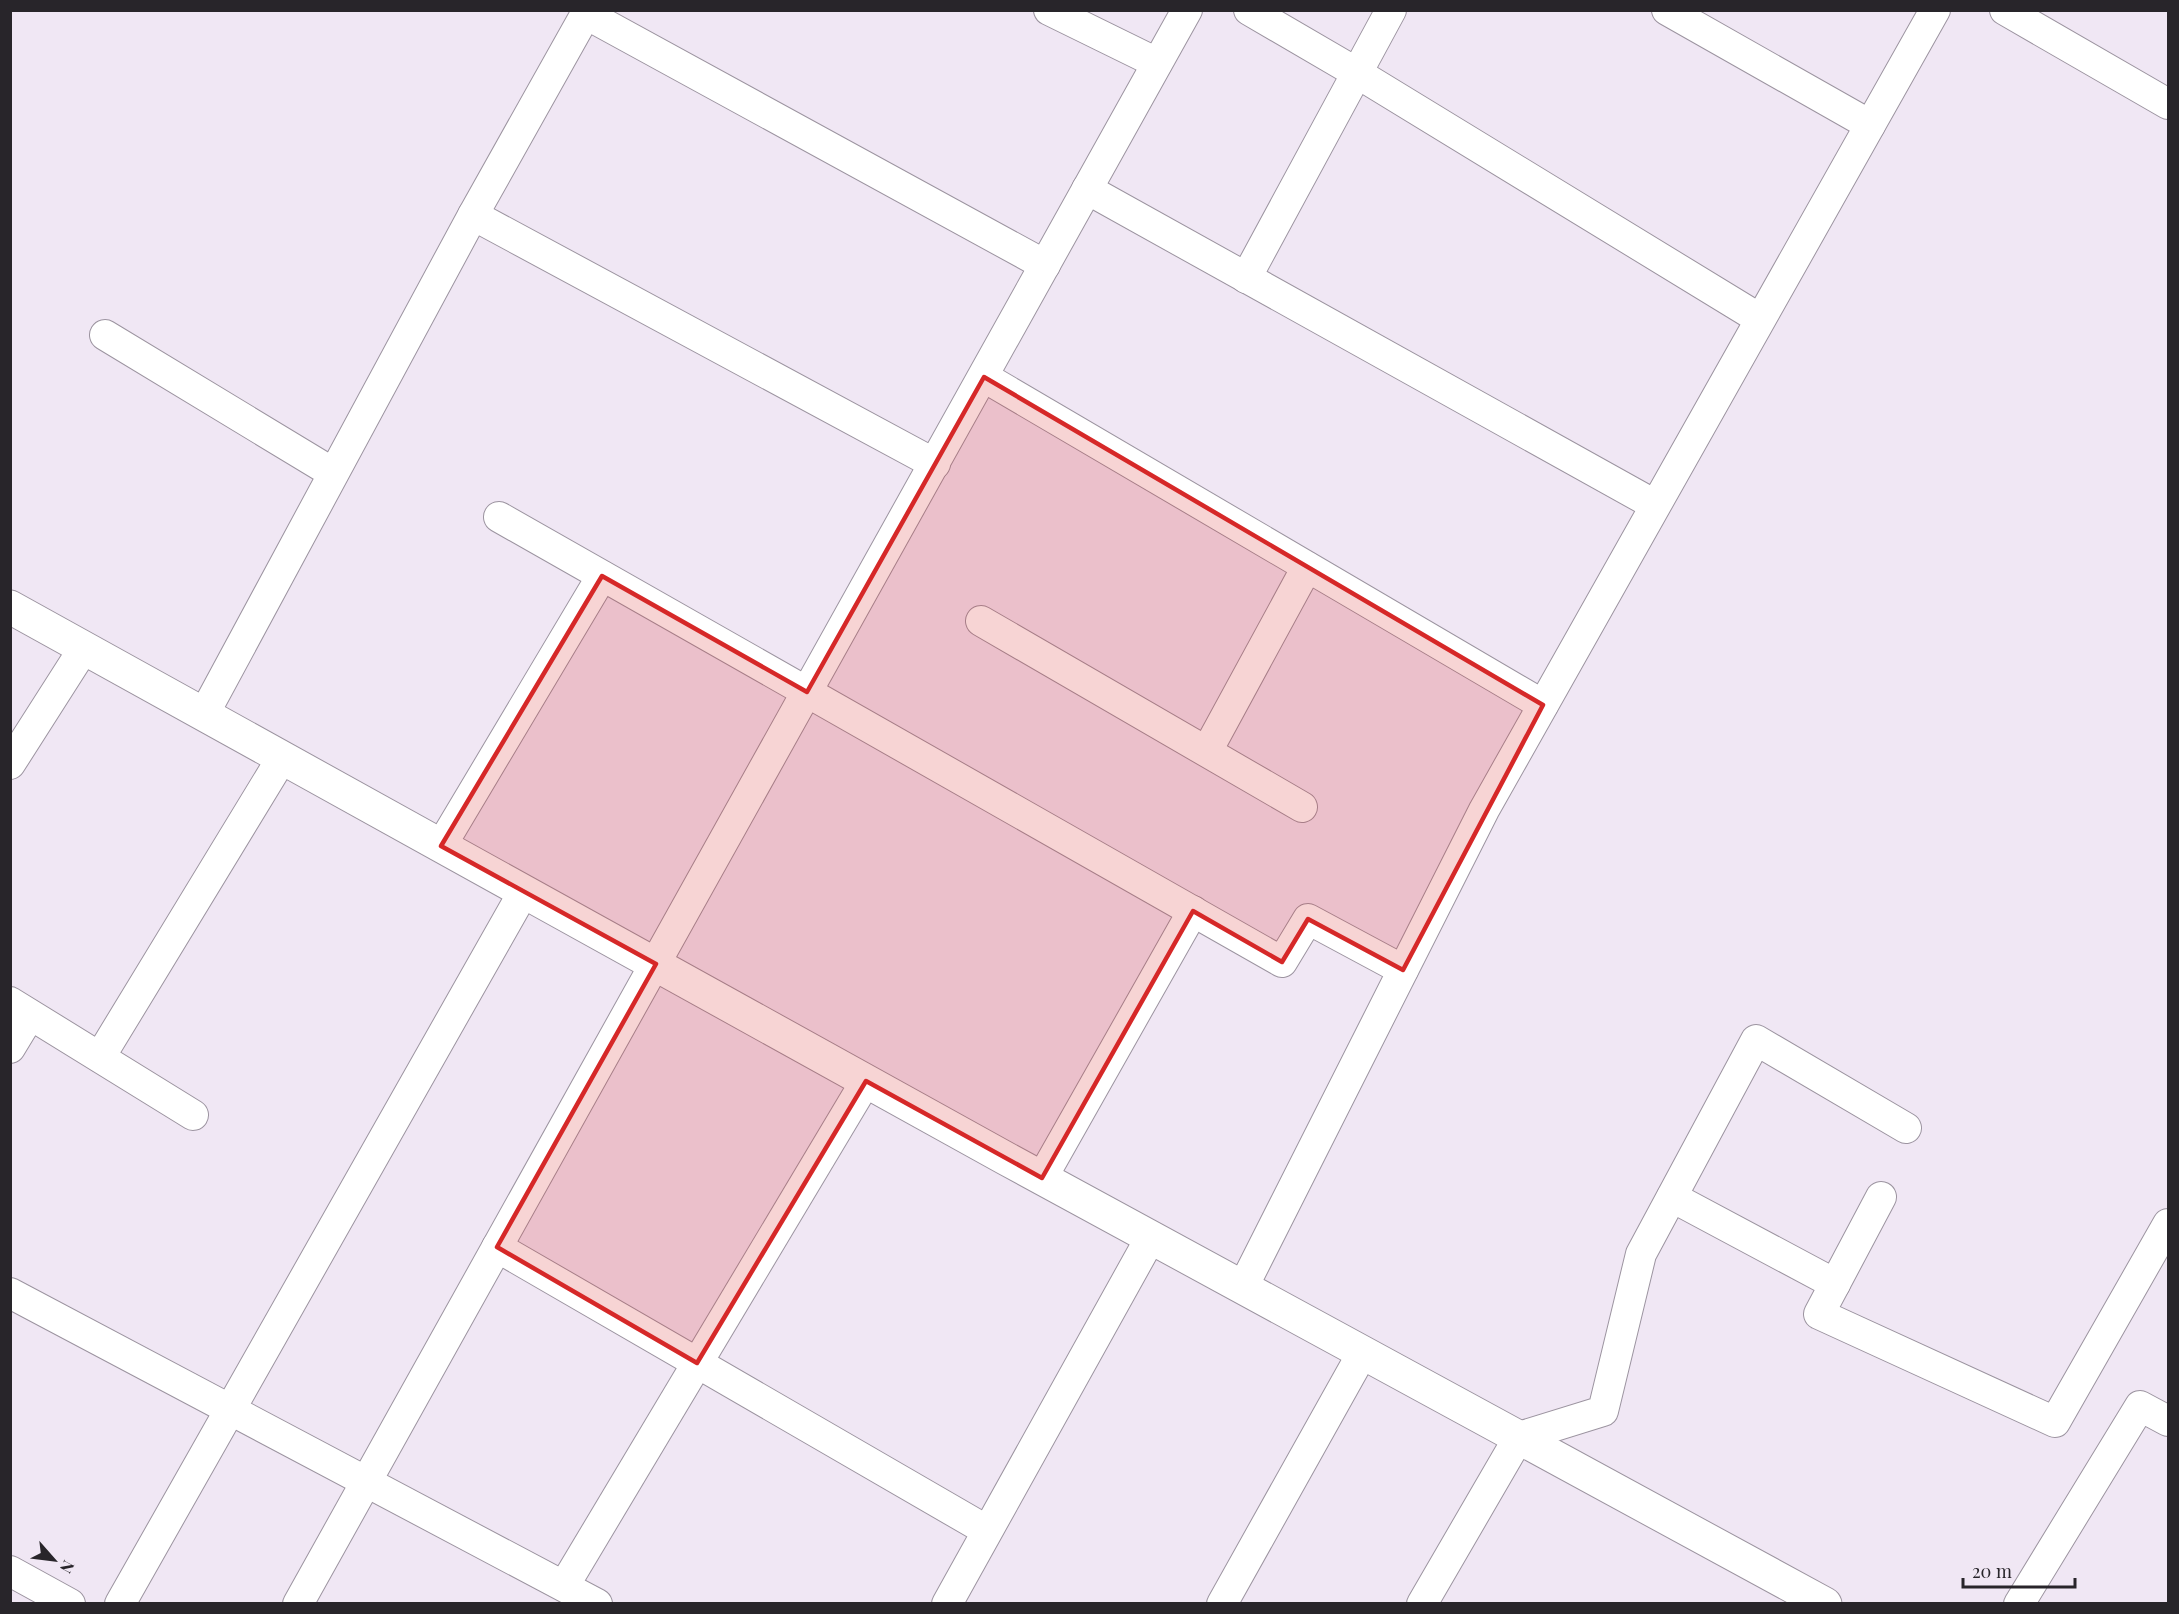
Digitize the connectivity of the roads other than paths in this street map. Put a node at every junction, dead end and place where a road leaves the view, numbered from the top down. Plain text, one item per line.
1 (1049, 10) edge
2 (1186, 10) edge
3 (1249, 10) edge
4 (1391, 10) edge
5 (1667, 10) edge
6 (1935, 10) edge
7 (2005, 10) edge
8 (587, 12) edge
9 (1157, 63) junction
10 (1357, 73) junction
11 (2169, 104) edge
12 (1870, 125) junction
13 (1087, 189) junction
14 (473, 215) junction
15 (1045, 265) junction
16 (1246, 278) junction
17 (1760, 319) junction
18 (105, 335) dead end
19 (984, 376) junction
20 (935, 464) junction
21 (333, 473) junction
22 (1655, 506) junction
23 (499, 517) dead end
24 (1306, 567) junction
25 (602, 576) junction
26 (10, 607) edge
27 (981, 621) dead end
28 (84, 648) junction
29 (807, 692) junction
30 (1543, 705) junction
31 (204, 714) junction
32 (1207, 751) junction
33 (282, 758) junction
34 (10, 764) edge
35 (1302, 807) dead end
36 (441, 846) junction
37 (524, 891) junction
38 (1193, 911) junction
39 (656, 964) junction
40 (1403, 970) junction
41 (20, 1009) edge
42 (10, 1048) edge
43 (100, 1057) junction
44 (866, 1081) junction
45 (193, 1115) dead end
46 (1906, 1128) dead end
47 (1042, 1178) junction
48 (1672, 1197) junction
49 (1881, 1197) dead end
50 (2169, 1224) edge
51 (1151, 1237) junction
52 (497, 1247) junction
53 (1834, 1284) junction
54 (1243, 1287) junction
55 (10, 1293) edge
56 (1363, 1352) junction
57 (697, 1363) junction
58 (230, 1409) junction
59 (2169, 1421) edge
60 (1519, 1437) junction
61 (366, 1481) junction
62 (986, 1530) junction
63 (10, 1570) edge
64 (564, 1586) junction
65 (70, 1604) edge
66 (120, 1604) edge
67 (298, 1604) edge
68 (597, 1604) edge
69 (946, 1604) edge
70 (1222, 1604) edge
71 (1422, 1604) edge
72 (1825, 1604) edge
73 (2019, 1604) edge

1 - 9 street
2 - 9 street
3 - 10 street
4 - 10 street
5 - 12 street
6 - 12 street
7 - 11 street
8 - 14 street
8 - 15 street
9 - 13 street
10 - 16 street
10 - 17 street
12 - 17 street
13 - 15 street
13 - 16 street
14 - 20 street
14 - 21 street
15 - 19 street
16 - 22 street
17 - 22 street
18 - 21 street
19 - 20 street
19 - 24 street
20 - 29 street
21 - 31 street
22 - 30 street
23 - 25 street
24 - 30 street
24 - 32 street
25 - 29 street
25 - 36 street
26 - 28 street
27 - 32 street
28 - 31 street
28 - 34 street
29 - 38 street
29 - 39 street
30 - 40 street
31 - 33 street
32 - 35 street
33 - 36 street
33 - 43 street
36 - 37 street
37 - 39 street
37 - 58 street
38 - 40 street
38 - 47 street
39 - 44 street
39 - 52 street
40 - 54 street
41 - 42 street
41 - 43 street
43 - 45 street
44 - 47 street
44 - 57 street
46 - 48 street
47 - 51 street
48 - 53 street
48 - 60 street
49 - 53 street
50 - 53 street
51 - 54 street
51 - 62 street
52 - 57 street
52 - 61 street
54 - 56 street
55 - 58 street
56 - 60 street
56 - 70 street
57 - 62 street
57 - 64 street
58 - 61 street
58 - 66 street
59 - 73 street
60 - 71 street
60 - 72 street
61 - 64 street
61 - 67 street
62 - 69 street
63 - 65 street
64 - 68 street

